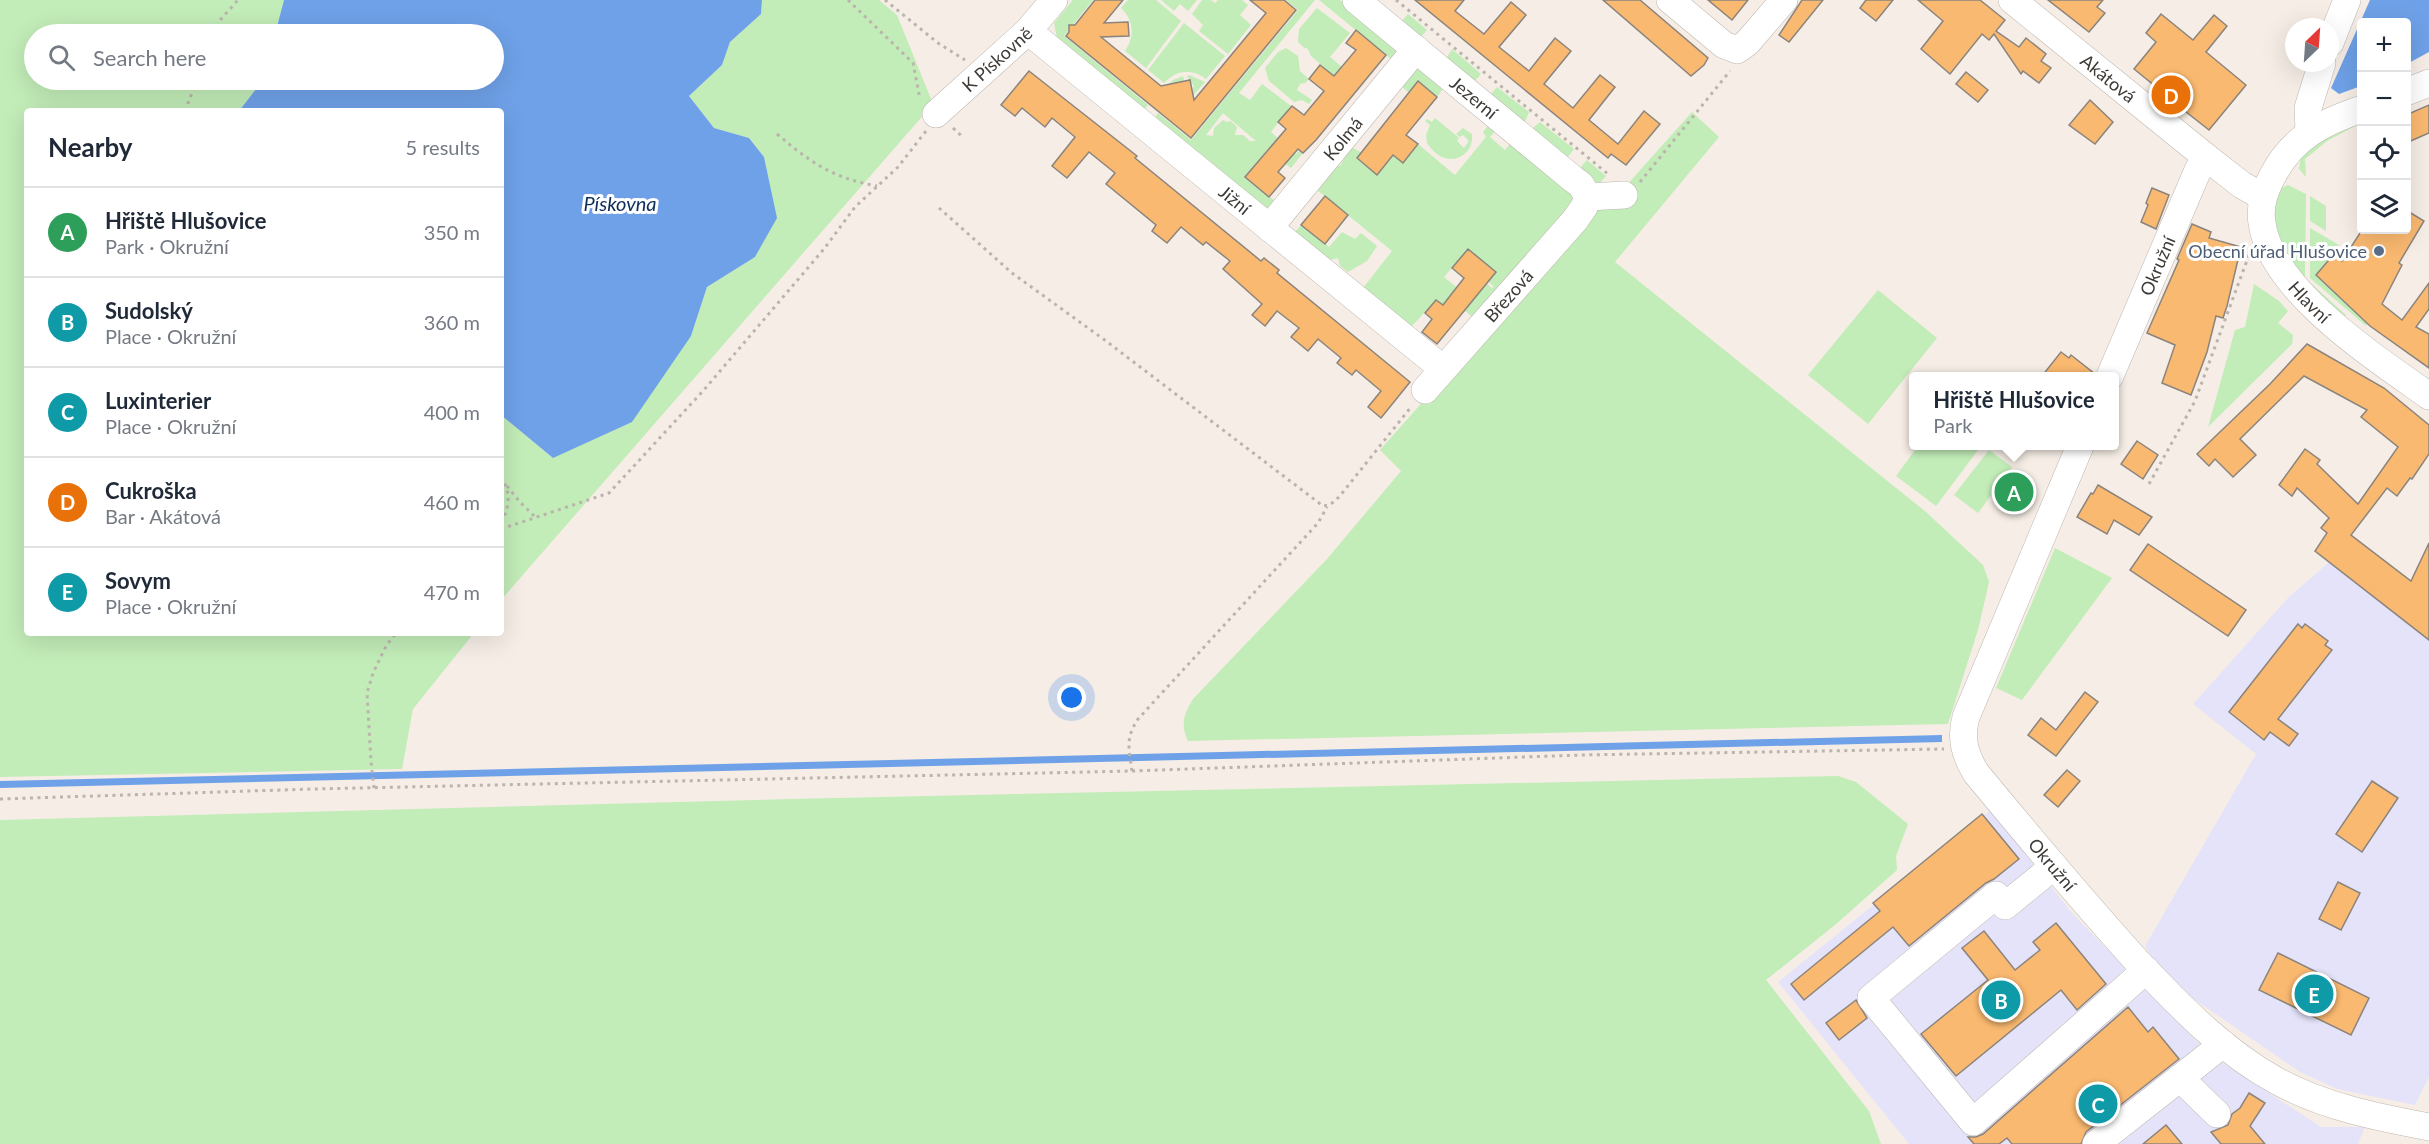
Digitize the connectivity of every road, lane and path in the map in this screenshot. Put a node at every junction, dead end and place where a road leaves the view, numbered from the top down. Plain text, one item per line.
1 (238, 0) edge
2 (848, 0) edge
3 (885, 0) edge
4 (1054, 0) edge
5 (1356, 0) edge
6 (1396, 0) edge
7 (1670, 0) edge
8 (1784, 0) edge
9 (2012, 0) edge
10 (2347, 0) edge
11 (2339, 20) edge
12 (219, 24) edge
13 (1028, 31) junction
14 (1416, 49) junction
15 (1737, 50) junction
16 (981, 71) junction
17 (2319, 72) edge
18 (2429, 83) edge
19 (193, 90) edge
20 (2411, 90) edge
21 (186, 108) edge
22 (2357, 110) edge
23 (929, 111) junction
24 (2309, 132) junction
25 (777, 134) dead end
26 (2206, 157) junction
27 (1618, 185) junction
28 (877, 186) junction
29 (1588, 197) junction
30 (2264, 197) junction
31 (939, 208) dead end
32 (1269, 228) junction
33 (2249, 255) dead end
34 (1443, 369) junction
35 (2112, 372) edge
36 (1425, 390) joint
37 (2429, 396) edge
38 (2078, 450) edge
39 (504, 481) edge
40 (506, 484) junction
41 (2148, 484) dead end
42 (1327, 507) junction
43 (504, 517) edge
44 (536, 518) junction
45 (504, 528) edge
46 (394, 636) edge
47 (1948, 749) dead end
48 (1132, 771) junction
49 (374, 788) junction
50 (0, 799) edge
51 (2054, 866) junction
52 (2146, 970) junction
53 (2223, 1044) junction
54 (2180, 1078) junction
55 (2217, 1114) dead end
56 (2429, 1127) edge
57 (2096, 1144) edge

1 - 12 path
2 - 23 path
3 - 16 path
4 - 13 street, K Pískovně
5 - 14 street, Jezerní
6 - 27 path
7 - 15 street
8 - 15 street
9 - 26 street, Akátová
10 - 11 street
13 - 16 street, K Pískovně
13 - 32 street, Jižní
14 - 29 street, Jezerní
14 - 32 street, Kolmá
15 - 27 path
16 - 23 street, K Pískovně
17 - 24 street
18 - 20 street
19 - 21 path
22 - 24 street, Hlavní
23 - 28 path
24 - 30 street, Hlavní
25 - 28 path
26 - 30 street, Akátová
26 - 35 street, Okružní
27 - 29 street
28 - 44 path
29 - 34 street, Březová
30 - 37 street, Hlavní
31 - 42 path
32 - 34 street, Jižní
33 - 41 path
34 - 36 street, Březová
36 - 42 path
38 - 51 street, Okružní
39 - 40 path
40 - 43 path
40 - 44 path
42 - 48 path
44 - 45 path
46 - 49 path
47 - 48 path
48 - 49 path
49 - 50 path
51 - 52 street, Okružní
51 - 52 street
52 - 53 street, Okružní
53 - 54 street
53 - 56 street, Okružní
54 - 55 street
54 - 57 street

